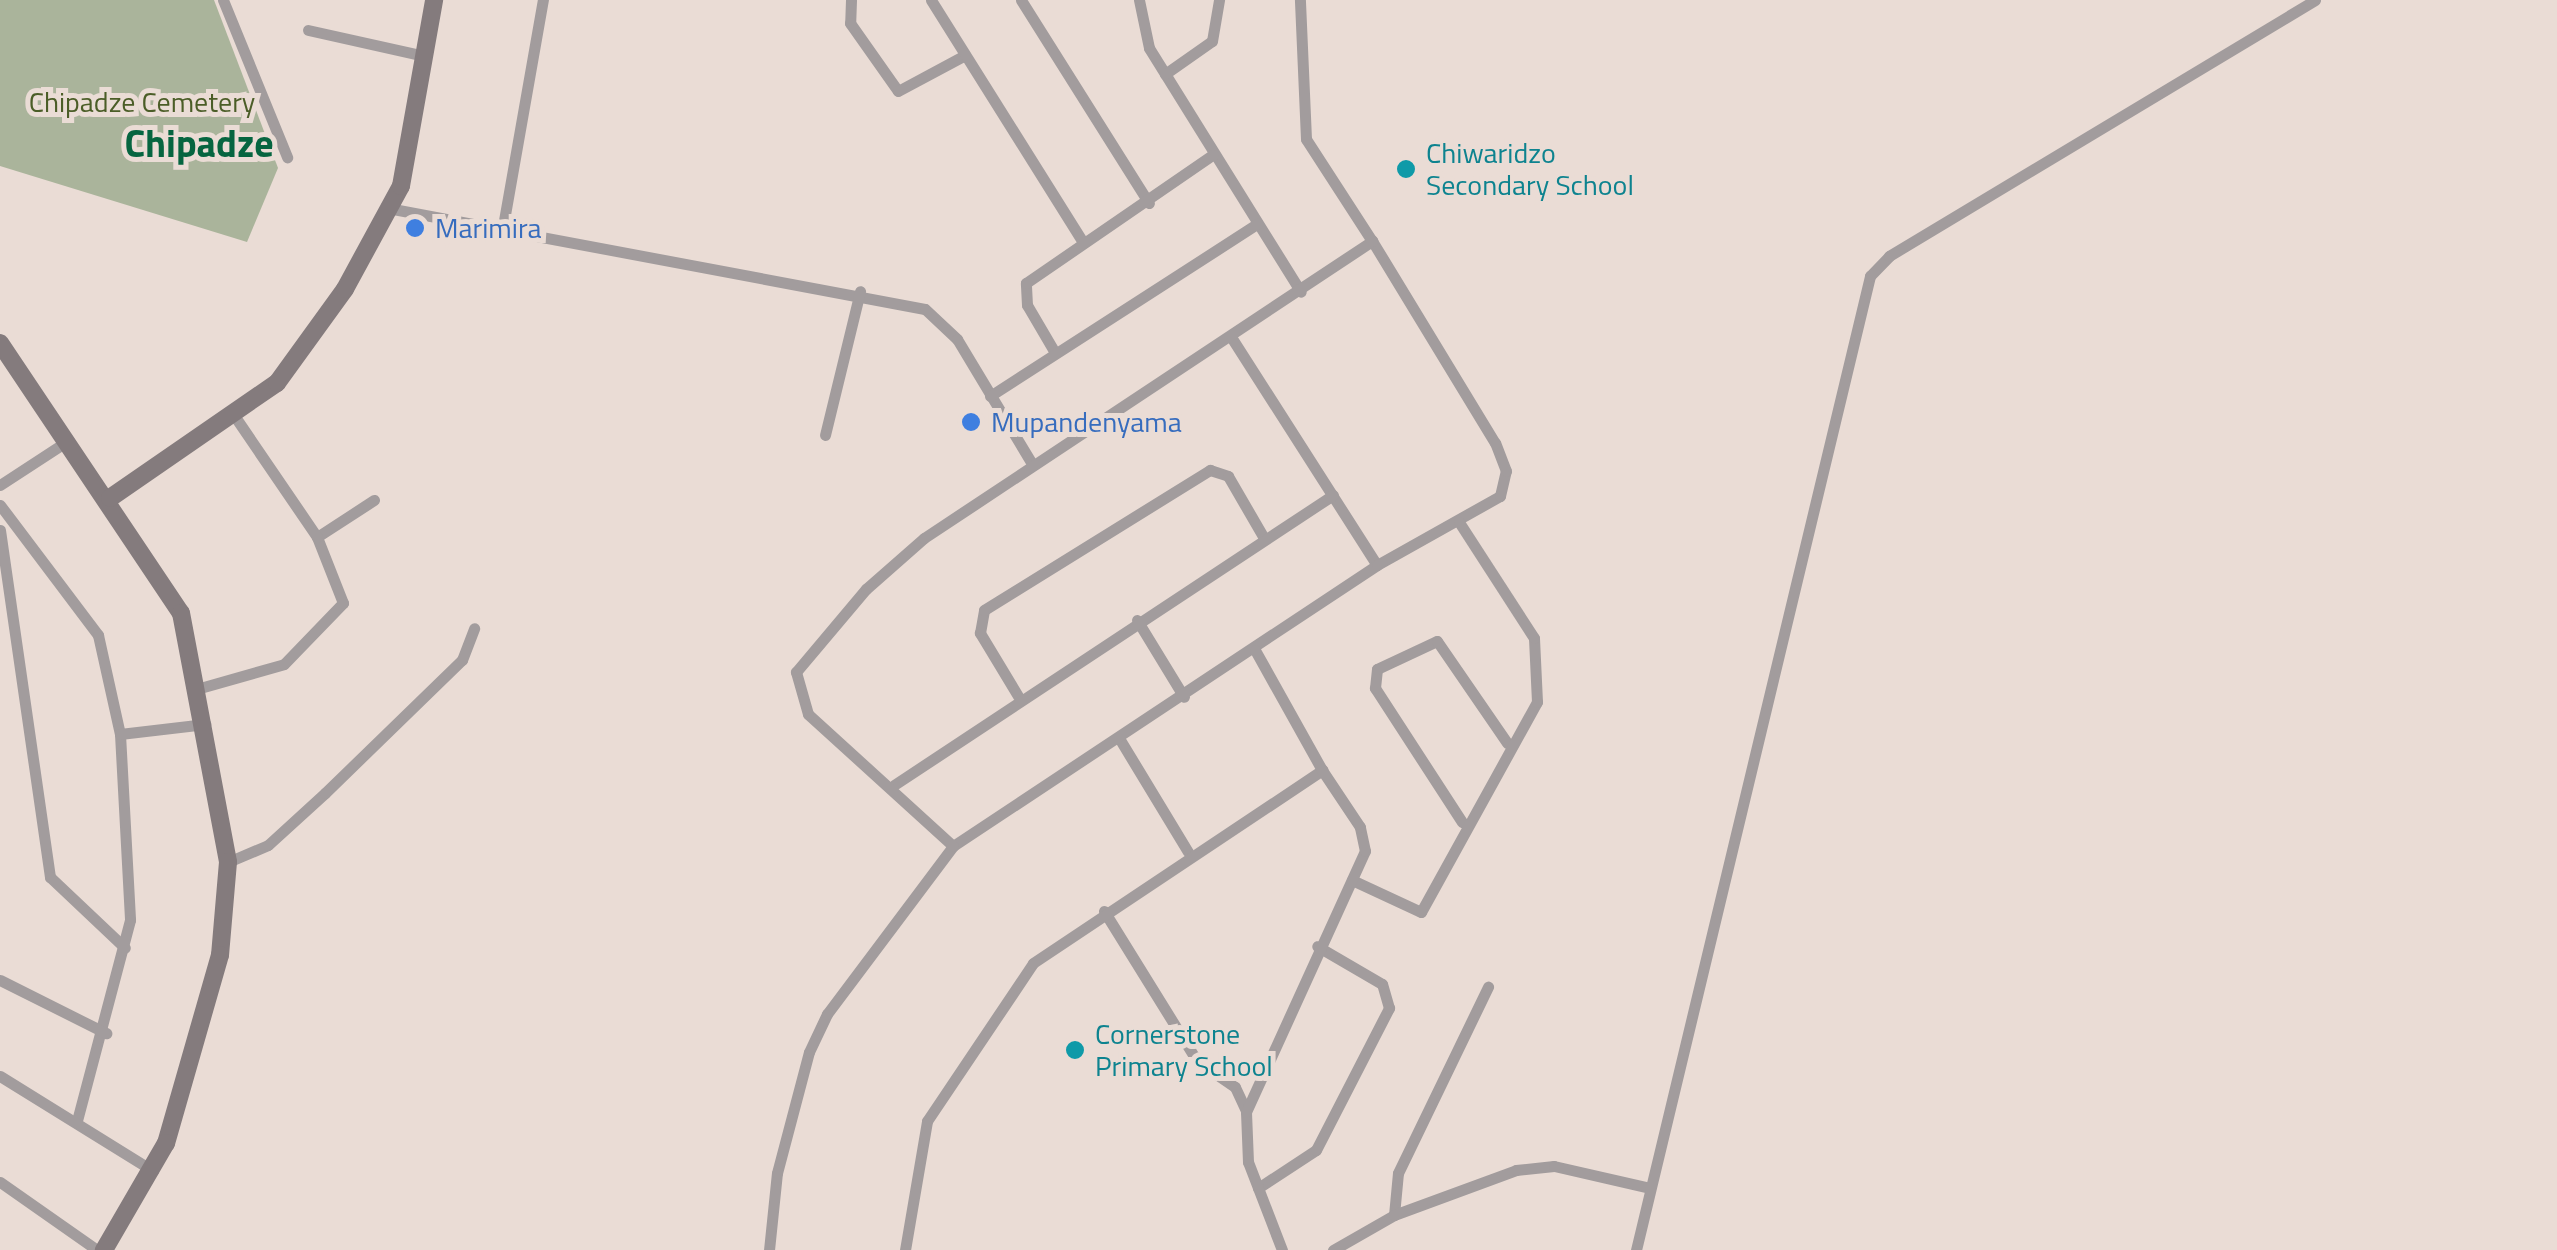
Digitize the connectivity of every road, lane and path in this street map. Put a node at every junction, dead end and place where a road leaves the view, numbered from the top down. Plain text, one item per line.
1 (223, 0) edge
2 (434, 0) edge
3 (543, 0) edge
4 (850, 0) edge
5 (931, 0) edge
6 (1022, 0) edge
7 (1139, 0) edge
8 (1219, 0) edge
9 (1300, 0) edge
10 (2315, 0) edge
11 (308, 30) dead end
12 (965, 54) junction
13 (424, 56) junction
14 (1165, 74) junction
15 (1212, 156) junction
16 (287, 158) dead end
17 (1149, 202) junction
18 (393, 209) junction
19 (1257, 224) junction
20 (504, 226) junction
21 (1083, 242) junction
22 (1372, 242) junction
23 (860, 292) junction
24 (1301, 292) junction
25 (1233, 340) junction
26 (0, 343) edge
27 (1054, 351) junction
28 (990, 396) junction
29 (235, 416) junction
30 (824, 435) dead end
31 (68, 440) junction
32 (1031, 462) junction
33 (0, 485) edge
34 (1333, 495) junction
35 (110, 498) junction
36 (374, 500) dead end
37 (0, 505) edge
38 (1459, 522) junction
39 (0, 530) edge
40 (317, 537) junction
41 (1264, 538) junction
42 (1376, 565) junction
43 (1137, 620) junction
44 (474, 628) dead end
45 (1255, 650) junction
46 (200, 688) junction
47 (1018, 696) junction
48 (1184, 698) junction
49 (205, 724) junction
50 (120, 734) junction
51 (1119, 738) junction
52 (1507, 743) junction
53 (1322, 770) junction
54 (894, 784) junction
55 (1462, 822) junction
56 (953, 846) junction
57 (1188, 852) junction
58 (228, 862) junction
59 (1352, 880) junction
60 (1104, 911) junction
61 (1317, 946) junction
62 (125, 948) junction
63 (0, 980) edge
64 (1488, 987) dead end
65 (106, 1033) junction
66 (0, 1076) edge
67 (1246, 1112) junction
68 (77, 1121) junction
69 (154, 1171) junction
70 (0, 1182) edge
71 (1258, 1188) junction
72 (1650, 1188) junction
73 (1394, 1215) junction
74 (1357, 1246) edge
75 (97, 1250) edge
76 (104, 1250) edge
77 (770, 1250) edge
78 (906, 1250) edge
79 (1282, 1250) edge
80 (1333, 1250) edge
81 (1636, 1250) edge

1 - 16 street
2 - 13 street
3 - 20 street
4 - 12 street
5 - 12 street
6 - 17 street
7 - 14 street
8 - 14 street
9 - 22 street
10 - 72 street
11 - 13 street
12 - 21 street
13 - 18 street
14 - 15 street
15 - 17 street
15 - 19 street
17 - 21 street
18 - 20 street
18 - 29 street
19 - 24 street
19 - 27 street
20 - 23 street
21 - 27 street
22 - 24 street
22 - 38 street
23 - 28 street
23 - 30 street
24 - 25 street
25 - 32 street
25 - 34 street
26 - 31 street
27 - 28 street
28 - 32 street
29 - 35 street
29 - 40 street
31 - 33 street
31 - 35 street
32 - 54 street
34 - 41 street
34 - 42 street
35 - 46 street
36 - 40 street
37 - 50 street
38 - 42 street
38 - 52 street
39 - 62 street
40 - 46 street
41 - 43 street
41 - 47 street
42 - 45 street
43 - 47 street
43 - 48 street
44 - 58 street
45 - 48 street
45 - 53 street
46 - 49 street
47 - 54 street
48 - 51 street
49 - 50 street
49 - 58 street
50 - 62 street
51 - 56 street
51 - 57 street
52 - 55 street
52 - 55 street
53 - 57 street
53 - 59 street
54 - 56 street
55 - 59 street
56 - 77 street
57 - 60 street
58 - 69 street
59 - 61 street
60 - 67 street
60 - 78 street
61 - 67 street
61 - 71 street
62 - 65 street
63 - 65 street
64 - 73 street
65 - 68 street
66 - 68 street
67 - 71 street
68 - 69 street
69 - 76 street
70 - 75 street
71 - 79 street
72 - 73 street
72 - 81 street
73 - 74 street
74 - 80 street

